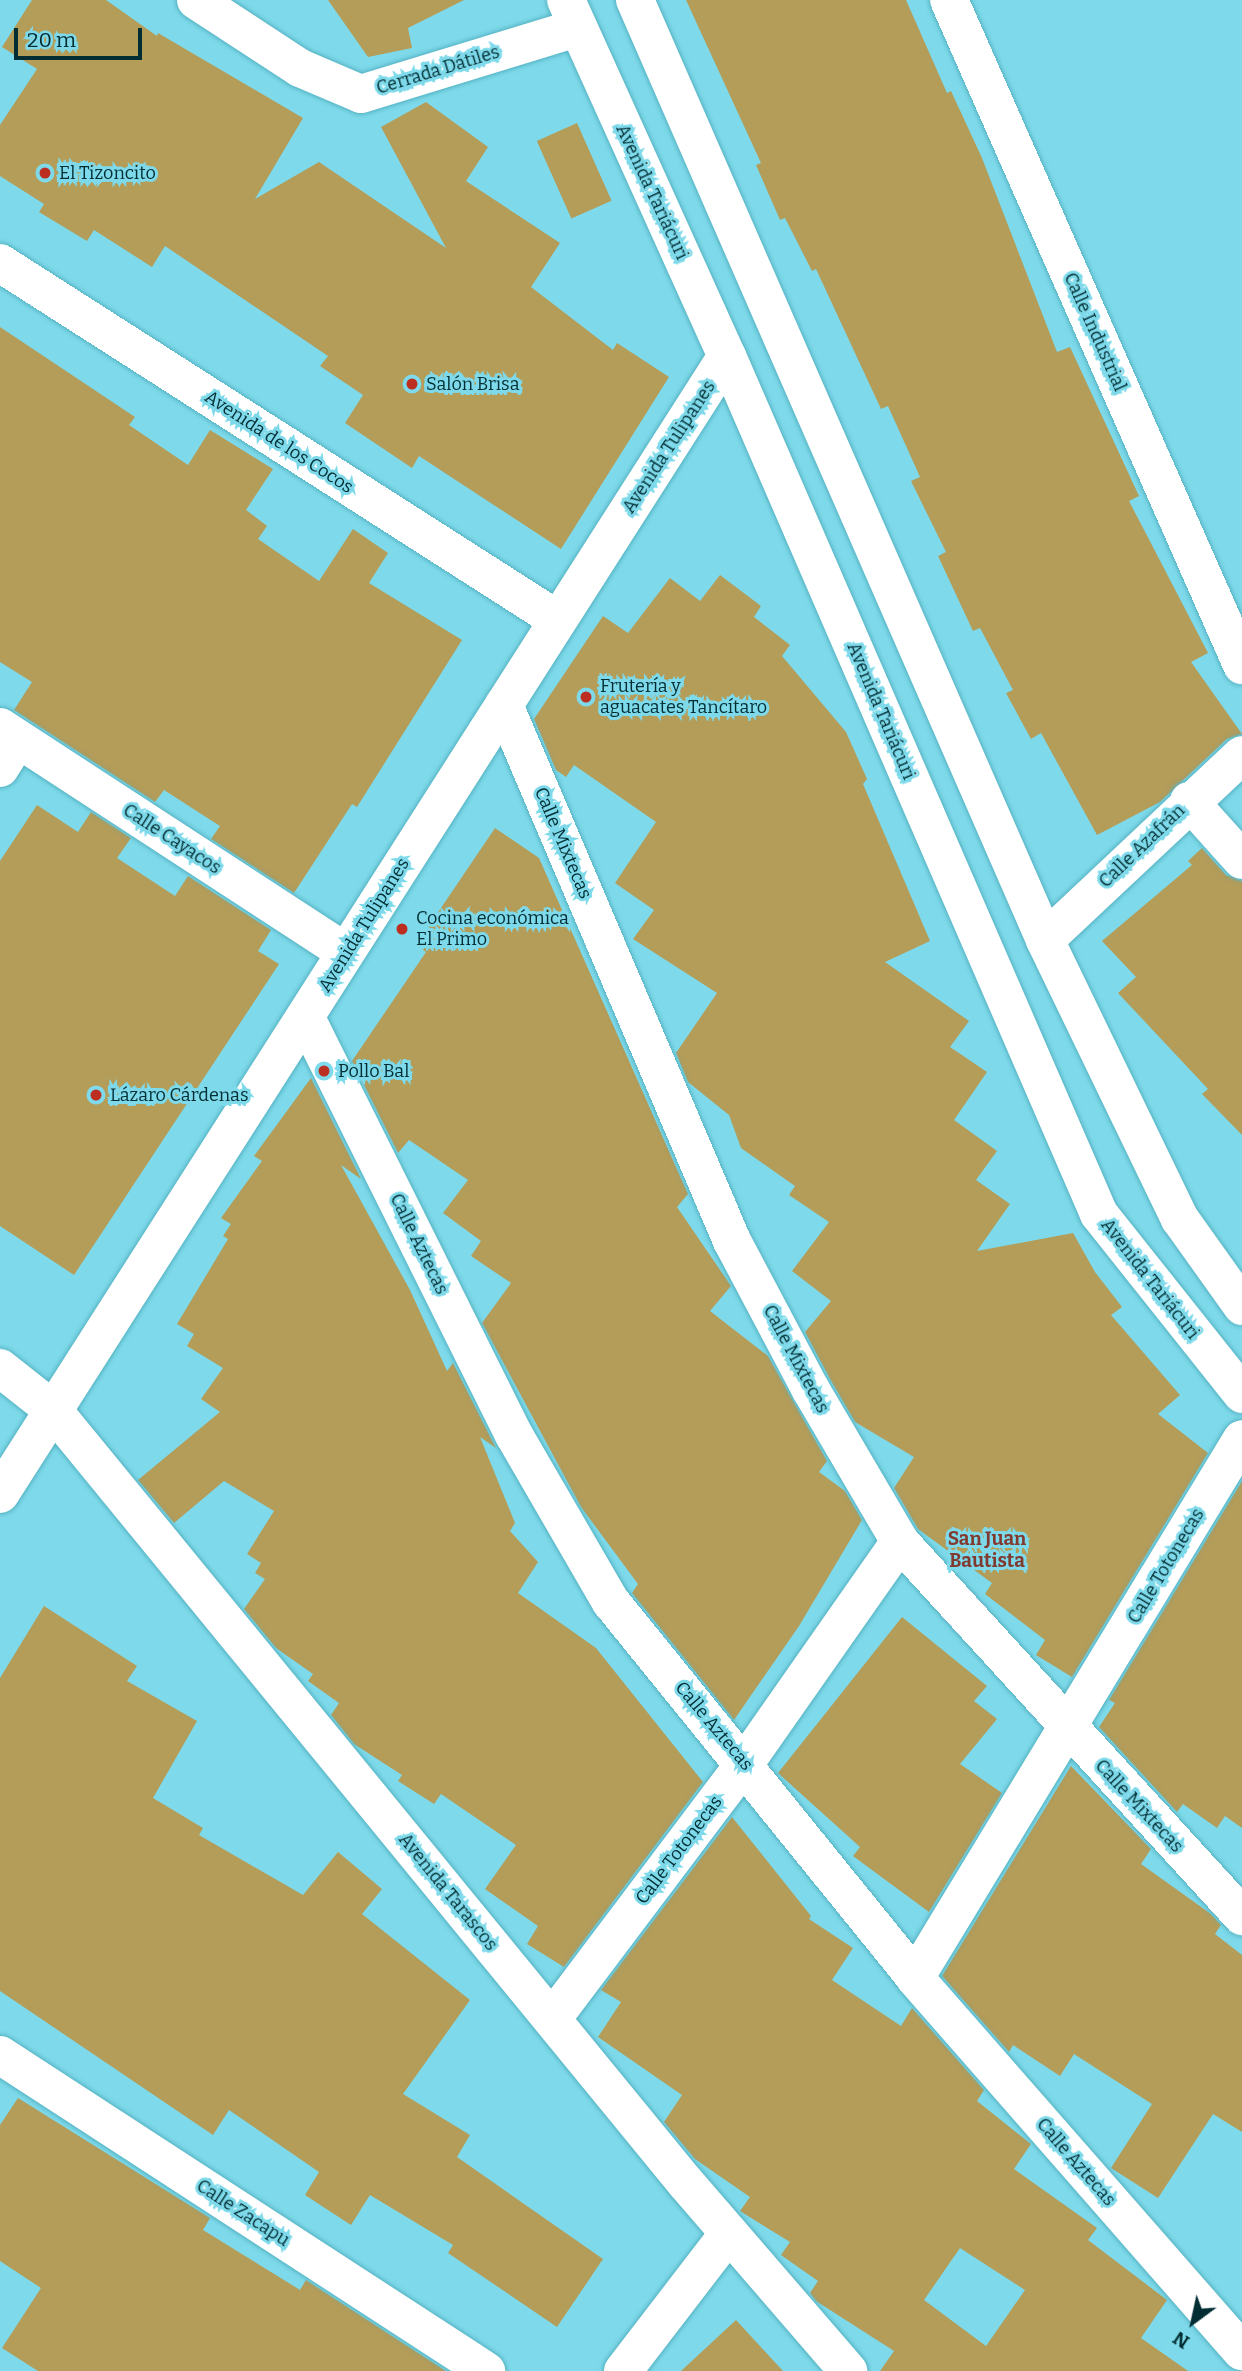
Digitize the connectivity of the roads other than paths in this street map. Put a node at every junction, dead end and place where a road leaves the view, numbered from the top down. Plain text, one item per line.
1 (197, 0) edge
2 (635, 0) edge
3 (949, 0) edge
4 (571, 14) edge
5 (0, 263) edge
6 (727, 356) junction
7 (558, 620) junction
8 (1242, 665) edge
9 (504, 705) junction
10 (6, 745) edge
11 (1242, 755) edge
12 (1189, 801) junction
13 (1242, 860) edge
14 (1045, 940) junction
15 (345, 952) junction
16 (306, 1018) junction
17 (1242, 1306) edge
18 (0, 1368) edge
19 (1242, 1394) edge
20 (52, 1409) junction
21 (1242, 1438) edge
22 (0, 1494) edge
23 (900, 1542) junction
24 (1069, 1730) junction
25 (745, 1763) junction
26 (1242, 1916) edge
27 (915, 1978) junction
28 (552, 2019) junction
29 (0, 2055) edge
30 (729, 2233) junction
31 (1242, 2351) edge
32 (486, 2371) edge
33 (623, 2371) edge
34 (848, 2371) edge

1 - 4 street, Cerrada Dátiles
2 - 14 street
3 - 8 street, Calle Industrial
4 - 6 street, Avenida Tariácuri
5 - 7 street, Avenida de los Cocos
6 - 7 street, Avenida Tulipanes
6 - 19 street, Avenida Tariácuri
7 - 9 street, Avenida Tulipanes
9 - 15 street, Avenida Tulipanes
9 - 23 street, Calle Mixtecas
10 - 15 street, Calle Cayacos
11 - 12 street, Calle Azafrán
12 - 13 street
12 - 14 street, Calle Azafrán
14 - 17 street
15 - 16 street, Avenida Tulipanes
16 - 20 street, Avenida Tulipanes
16 - 25 street, Calle Aztecas
18 - 20 street, Avenida Tarascos
20 - 22 street, Avenida Tulipanes
20 - 28 street, Avenida Tarascos
21 - 24 street, Calle Totonecas
23 - 24 street, Calle Mixtecas
23 - 25 street, Calle Totonecas
24 - 26 street, Calle Mixtecas
24 - 27 street, Calle Totonecas
25 - 27 street, Calle Aztecas
25 - 28 street, Calle Totonecas
27 - 31 street, Calle Aztecas
28 - 30 street, Avenida Tarascos
29 - 32 street, Calle Zacapu
30 - 33 street
30 - 34 street, Avenida Tarascos

